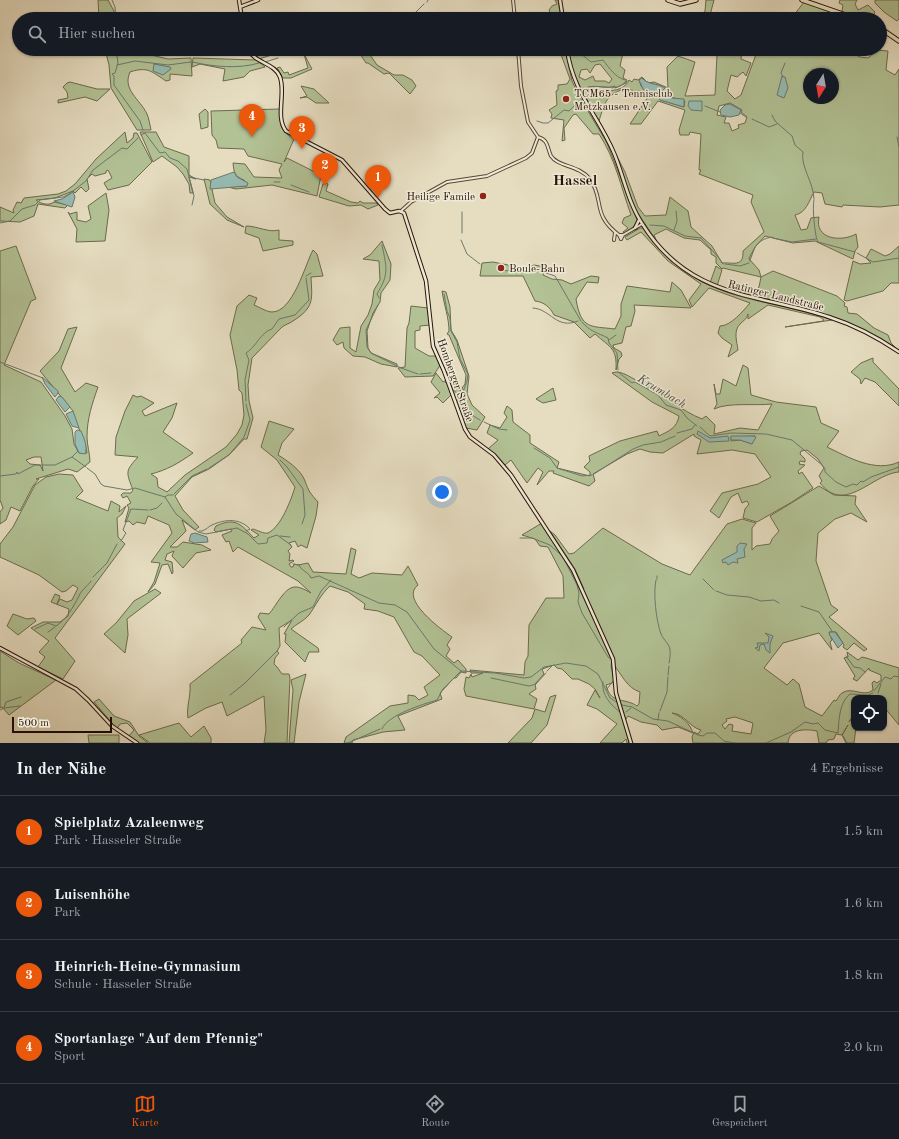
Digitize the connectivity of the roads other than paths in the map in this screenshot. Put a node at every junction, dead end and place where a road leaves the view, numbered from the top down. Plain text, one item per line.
1 (239, 0) edge
2 (258, 0) edge
3 (513, 0) edge
4 (560, 0) edge
5 (668, 0) edge
6 (696, 0) edge
7 (802, 0) edge
8 (240, 7) junction
9 (241, 12) edge
10 (514, 12) edge
11 (562, 12) edge
12 (835, 12) edge
13 (887, 33) edge
14 (899, 41) edge
15 (255, 56) edge
16 (519, 56) edge
17 (568, 56) edge
18 (538, 137) junction
19 (401, 211) junction
20 (639, 220) junction
21 (642, 224) junction
22 (635, 228) junction
23 (614, 232) junction
24 (614, 240) dead end
25 (899, 352) edge
26 (0, 648) edge
27 (137, 743) edge
28 (631, 743) edge

1 - 8 main road
2 - 8 main road
3 - 10 street
4 - 11 main road
5 - 6 main road
7 - 12 main road
8 - 9 main road
13 - 14 main road
15 - 19 main road
16 - 18 street
17 - 20 main road, Ratinger Landstraße
18 - 19 street
18 - 23 street
19 - 28 main road, Homberger Straße
20 - 21 main road, Ratinger Landstraße
20 - 22 main road
21 - 22 street
21 - 25 main road, Ratinger Landstraße
22 - 23 street
23 - 24 street
26 - 27 main road

